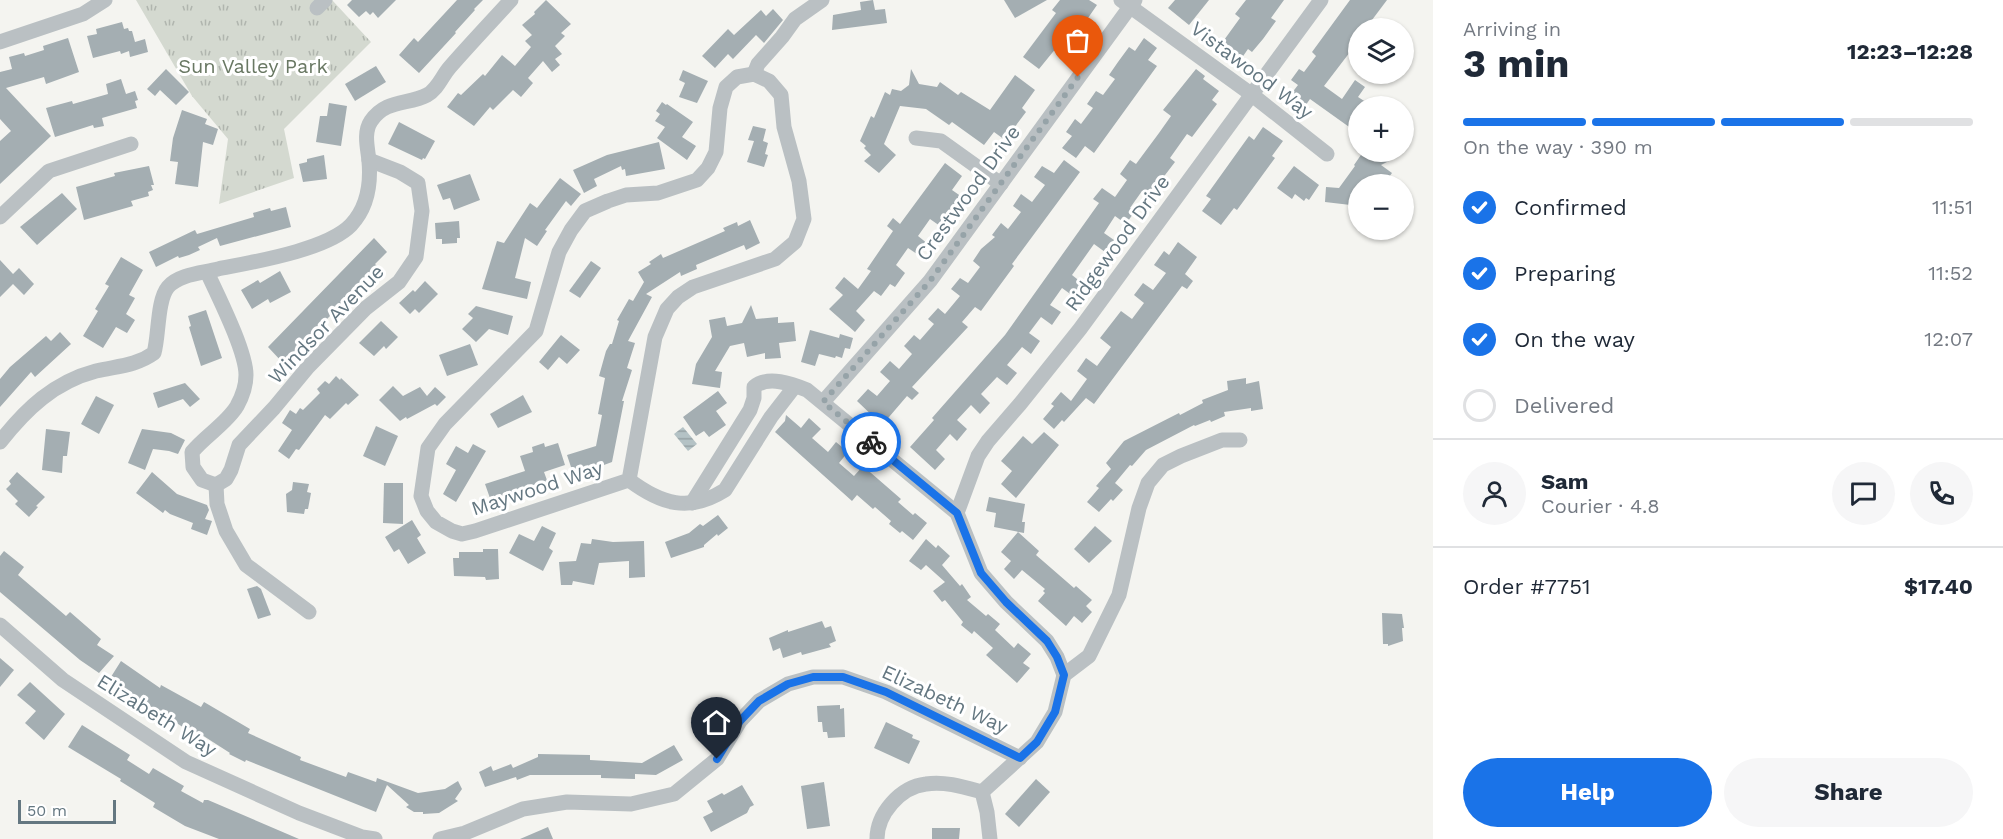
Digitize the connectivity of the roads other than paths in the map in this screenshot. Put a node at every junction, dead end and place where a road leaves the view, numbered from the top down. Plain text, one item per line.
1 (105, 0) edge
2 (512, 0) edge
3 (822, 0) edge
4 (1320, 0) edge
5 (1129, 2) edge
6 (0, 42) edge
7 (754, 74) junction
8 (1251, 94) junction
9 (916, 138) dead end
10 (131, 144) dead end
11 (1327, 154) dead end
12 (369, 160) junction
13 (1001, 184) junction
14 (0, 217) edge
15 (207, 272) junction
16 (795, 386) junction
17 (823, 402) junction
18 (1240, 440) dead end
19 (0, 442) edge
20 (629, 480) junction
21 (216, 484) junction
22 (692, 503) junction
23 (957, 513) junction
24 (309, 612) dead end
25 (0, 625) edge
26 (1064, 675) junction
27 (1020, 758) junction
28 (982, 792) junction
29 (375, 839) edge
30 (440, 839) edge
31 (877, 839) edge
32 (990, 839) edge

1 - 6 street
2 - 12 street
3 - 7 street
4 - 8 street, Ridgewood Drive
5 - 8 street, Vistawood Way
5 - 13 street, Crestwood Drive
7 - 20 street, Maywood Way
7 - 20 street, Maywood Way
8 - 11 street, Vistawood Way
8 - 23 street, Ridgewood Drive
9 - 13 street
10 - 14 street
12 - 15 street
12 - 21 street, Windsor Avenue
13 - 17 street, Crestwood Drive
15 - 19 street
15 - 21 street
16 - 17 street
16 - 22 street, Maywood Way
16 - 22 street
17 - 23 street
18 - 26 street
20 - 22 street, Maywood Way
21 - 24 street
23 - 26 street
25 - 29 street, Elizabeth Way
26 - 27 street
27 - 28 street
27 - 30 street, Elizabeth Way
28 - 31 street
28 - 32 street

